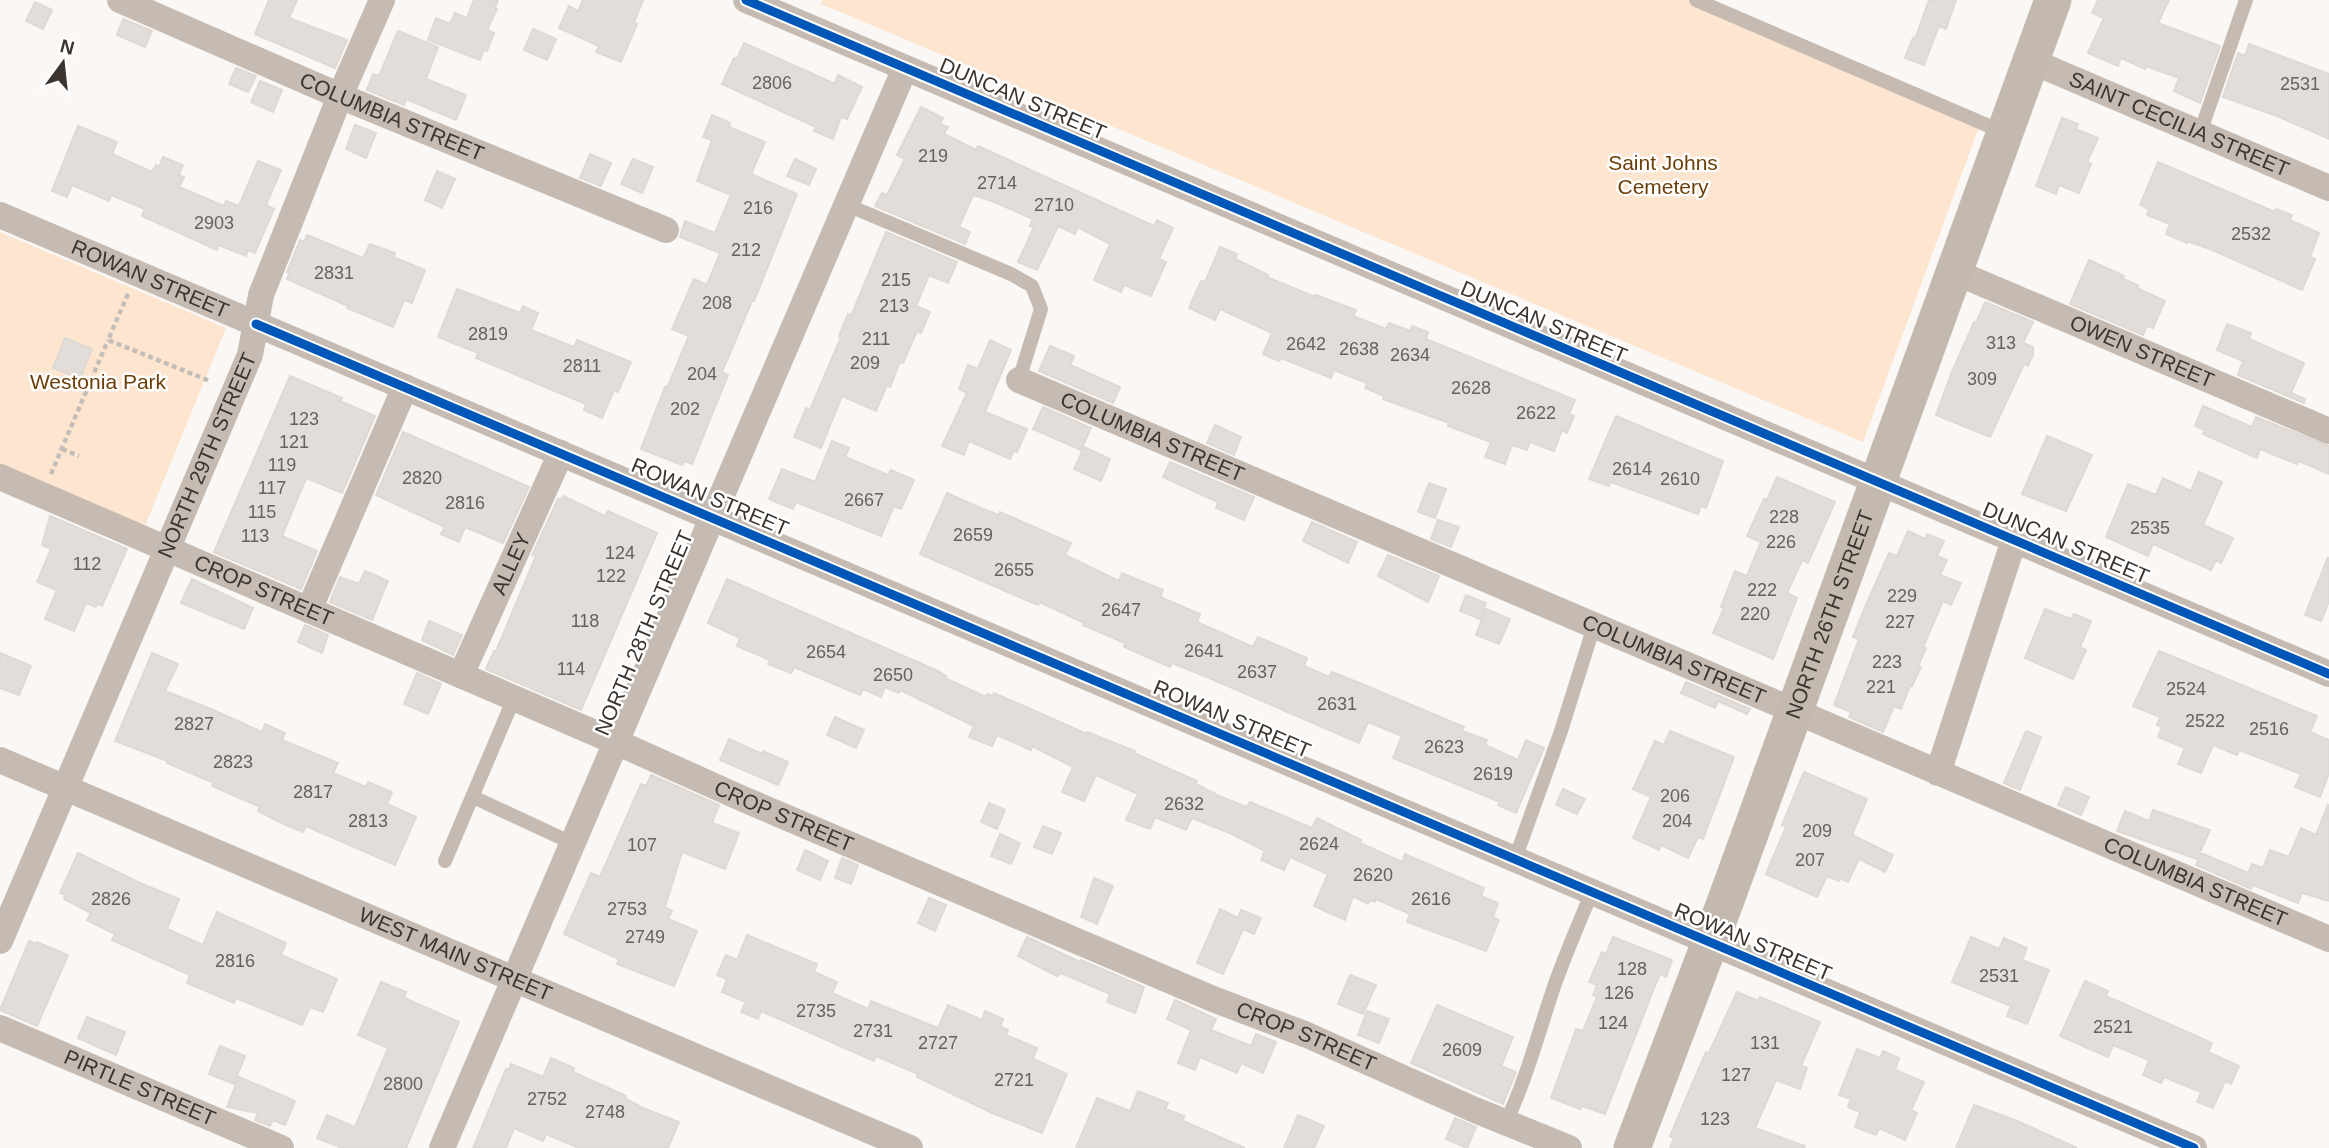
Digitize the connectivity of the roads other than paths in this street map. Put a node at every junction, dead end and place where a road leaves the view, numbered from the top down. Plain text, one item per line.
1 (120, 0) edge
2 (382, 0) edge
3 (746, 0) edge
4 (1696, 0) edge
5 (2053, 0) edge
6 (2246, 0) edge
7 (2031, 61) junction
8 (905, 68) junction
9 (340, 96) junction
10 (2005, 132) junction
11 (2200, 133) junction
12 (2329, 188) edge
13 (848, 205) junction
14 (0, 215) edge
15 (666, 230) dead end
16 (1955, 272) junction
17 (256, 324) junction
18 (1019, 380) joint
19 (405, 387) junction
20 (2329, 431) edge
21 (561, 453) junction
22 (0, 477) edge
23 (1878, 483) junction
24 (713, 517) junction
25 (2014, 540) junction
26 (168, 549) junction
27 (309, 610) junction
28 (1594, 626) junction
29 (2329, 674) edge
30 (461, 675) junction
31 (514, 698) junction
32 (1794, 712) junction
33 (616, 742) junction
34 (0, 760) edge
35 (1938, 773) junction
36 (65, 788) junction
37 (473, 797) junction
38 (572, 843) junction
39 (1515, 859) junction
40 (445, 861) dead end
41 (1592, 892) junction
42 (2329, 939) edge
43 (0, 941) edge
44 (1709, 942) junction
45 (515, 980) junction
46 (0, 1028) edge
47 (1506, 1122) junction
48 (281, 1148) edge
49 (442, 1148) edge
50 (911, 1148) edge
51 (1570, 1148) edge
52 (1632, 1148) edge
53 (2194, 1148) edge

1 - 9 street, COLUMBIA STREET
2 - 9 street, NORTH 29TH STREET
3 - 8 street, DUNCAN STREET
4 - 10 lane
5 - 7 street, NORTH 26TH STREET
6 - 11 lane
7 - 10 street, NORTH 26TH STREET
7 - 11 street, SAINT CECILIA STREET
8 - 13 street, NORTH 28TH STREET
8 - 23 street, DUNCAN STREET
9 - 15 street, COLUMBIA STREET
9 - 17 street, NORTH 29TH STREET
10 - 16 street, NORTH 26TH STREET
11 - 12 street, SAINT CECILIA STREET
13 - 18 lane
13 - 24 street, NORTH 28TH STREET
14 - 17 street, ROWAN STREET
16 - 20 street, OWEN STREET
16 - 23 street, NORTH 26TH STREET
17 - 19 street, ROWAN STREET
17 - 26 street, NORTH 29TH STREET
18 - 28 street, COLUMBIA STREET
19 - 21 street, ROWAN STREET
19 - 27 street
21 - 24 street, ROWAN STREET
21 - 30 street, ALLEY
22 - 26 street, CROP STREET
23 - 25 street, DUNCAN STREET
23 - 32 street, NORTH 26TH STREET
24 - 33 street, NORTH 28TH STREET
24 - 39 street, ROWAN STREET
25 - 29 street, DUNCAN STREET
25 - 35 street
26 - 27 street, CROP STREET
26 - 36 street, NORTH 29TH STREET
27 - 30 street, CROP STREET
28 - 32 street, COLUMBIA STREET
28 - 39 lane
30 - 31 street, CROP STREET
31 - 33 street, CROP STREET
31 - 37 lane
32 - 35 street, COLUMBIA STREET
32 - 44 street, NORTH 26TH STREET
33 - 38 street, NORTH 28TH STREET
33 - 47 street, CROP STREET
34 - 36 street, WEST MAIN STREET
35 - 42 street, COLUMBIA STREET
36 - 43 street, NORTH 29TH STREET
36 - 45 street, WEST MAIN STREET
37 - 38 lane
37 - 40 lane
38 - 45 street, NORTH 28TH STREET
39 - 41 street, ROWAN STREET
41 - 44 street, ROWAN STREET
41 - 47 lane
44 - 52 street, NORTH 26TH STREET
44 - 53 street, ROWAN STREET
45 - 49 street, NORTH 28TH STREET
45 - 50 street, WEST MAIN STREET
46 - 48 street, PIRTLE STREET
47 - 51 street, CROP STREET

